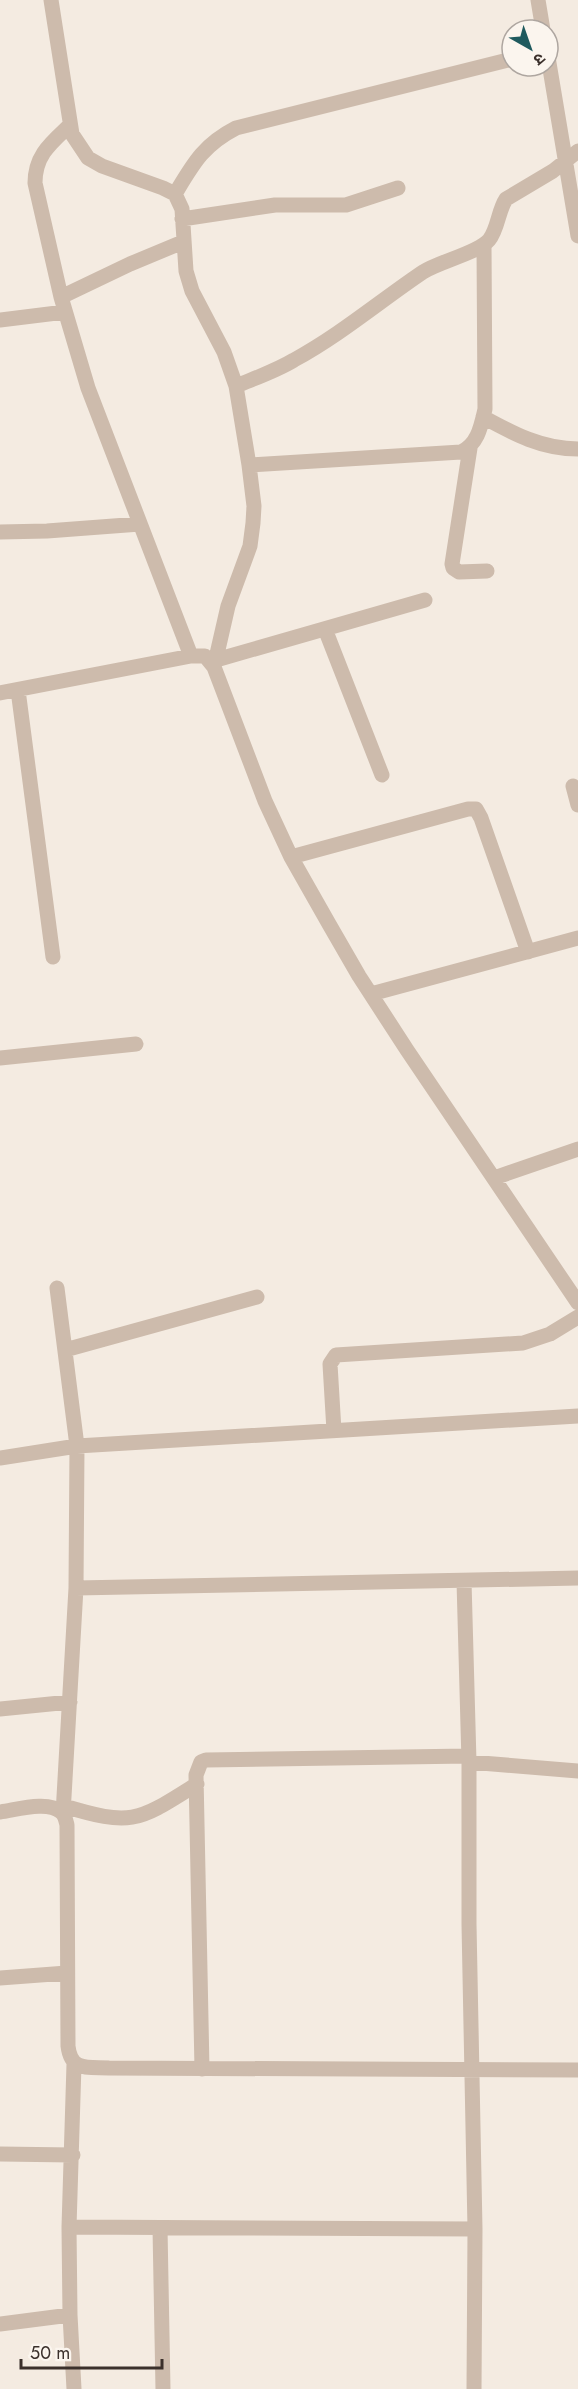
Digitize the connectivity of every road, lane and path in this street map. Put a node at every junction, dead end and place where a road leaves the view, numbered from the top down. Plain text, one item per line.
1 (51, 0) edge
2 (538, 0) edge
3 (541, 18) edge
4 (500, 62) edge
5 (553, 78) edge
6 (70, 125) junction
7 (572, 156) edge
8 (398, 188) dead end
9 (175, 194) junction
10 (182, 219) junction
11 (578, 236) edge
12 (183, 242) junction
13 (484, 245) junction
14 (63, 305) junction
15 (0, 320) edge
16 (236, 386) junction
17 (483, 417) junction
18 (470, 448) junction
19 (578, 449) edge
20 (249, 465) junction
21 (140, 524) junction
22 (0, 532) edge
23 (487, 571) dead end
24 (425, 600) dead end
25 (325, 629) junction
26 (191, 656) junction
27 (215, 663) junction
28 (18, 690) junction
29 (0, 693) edge
30 (382, 775) dead end
31 (573, 786) dead end
32 (578, 805) edge
33 (291, 857) junction
34 (578, 938) edge
35 (528, 952) junction
36 (53, 957) dead end
37 (371, 994) junction
38 (136, 1044) dead end
39 (0, 1058) edge
40 (578, 1149) edge
41 (494, 1178) junction
42 (57, 1288) dead end
43 (257, 1297) dead end
44 (578, 1303) edge
45 (578, 1317) edge
46 (65, 1350) junction
47 (578, 1416) edge
48 (334, 1431) junction
49 (77, 1446) junction
50 (0, 1458) edge
51 (578, 1578) edge
52 (464, 1581) junction
53 (76, 1588) junction
54 (70, 1702) junction
55 (0, 1709) edge
56 (469, 1759) junction
57 (578, 1771) edge
58 (197, 1784) junction
59 (64, 1810) junction
60 (0, 1812) edge
61 (67, 1973) junction
62 (0, 1978) edge
63 (74, 2064) junction
64 (202, 2069) junction
65 (471, 2069) junction
66 (578, 2070) edge
67 (0, 2154) edge
68 (73, 2155) junction
69 (69, 2227) junction
70 (160, 2228) junction
71 (475, 2229) junction
72 (70, 2315) junction
73 (0, 2324) edge
74 (74, 2389) edge
75 (163, 2389) edge
76 (474, 2389) edge

1 - 6 street
2 - 3 street
4 - 9 street
5 - 7 street
6 - 9 street
6 - 14 street
7 - 11 street
7 - 13 street
8 - 10 street
9 - 10 street
10 - 12 street
12 - 14 street
12 - 16 street
13 - 16 street
13 - 17 street
14 - 15 street
14 - 21 street
16 - 20 street
17 - 18 street
17 - 19 street
18 - 20 street
18 - 23 street
20 - 27 street
21 - 22 street
21 - 26 street
24 - 25 street
25 - 27 street
25 - 30 street
26 - 27 street
26 - 28 street
27 - 33 street
28 - 29 street
28 - 36 street
31 - 32 street
33 - 35 street
33 - 37 street
34 - 35 street
35 - 37 street
37 - 41 street
38 - 39 street
40 - 41 street
41 - 44 street
42 - 46 street
43 - 46 street
45 - 48 street
46 - 49 street
47 - 48 street
48 - 49 street
49 - 50 street
49 - 53 street
51 - 52 street
52 - 53 street
52 - 56 street
53 - 54 street
54 - 55 street
54 - 59 street
56 - 57 street
56 - 58 street
56 - 65 street
58 - 59 street
58 - 64 street
59 - 60 street
59 - 61 street
61 - 62 street
61 - 63 street
63 - 64 street
63 - 68 street
64 - 65 street
65 - 66 street
65 - 71 street
67 - 68 street
68 - 69 street
69 - 70 street
69 - 72 street
70 - 71 street
70 - 75 street
71 - 76 street
72 - 73 street
72 - 74 street

